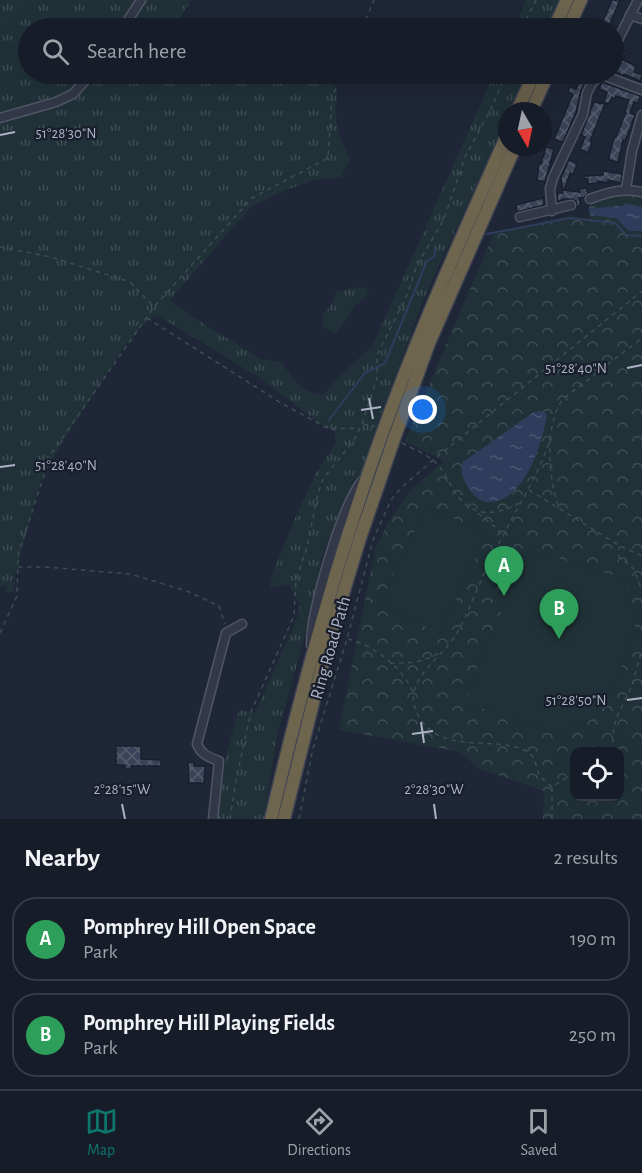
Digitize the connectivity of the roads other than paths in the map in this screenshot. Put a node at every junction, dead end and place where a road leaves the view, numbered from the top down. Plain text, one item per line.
1 (141, 0) edge
2 (567, 0) edge
3 (580, 0) edge
4 (638, 0) edge
5 (630, 15) junction
6 (129, 18) edge
7 (559, 18) edge
8 (572, 18) edge
9 (642, 19) edge
10 (624, 27) edge
11 (624, 83) edge
12 (82, 84) edge
13 (530, 84) edge
14 (543, 84) edge
15 (592, 84) edge
16 (642, 90) edge
17 (522, 102) edge
18 (535, 102) edge
19 (642, 115) edge
20 (0, 118) edge
21 (498, 156) edge
22 (511, 156) edge
23 (626, 189) junction
24 (642, 192) edge
25 (590, 199) dead end
26 (571, 205) dead end
27 (552, 211) junction
28 (520, 217) dead end
29 (242, 624) dead end
30 (213, 819) edge
31 (271, 819) edge
32 (284, 819) edge

1 - 6 street
2 - 7 highway
3 - 8 highway
4 - 5 street
5 - 9 street
5 - 10 street
11 - 16 street
12 - 20 street
13 - 17 highway
14 - 18 highway
15 - 27 street
19 - 23 street
21 - 31 highway
22 - 32 highway
23 - 24 street
23 - 25 street
26 - 27 street
27 - 28 street
29 - 30 street

